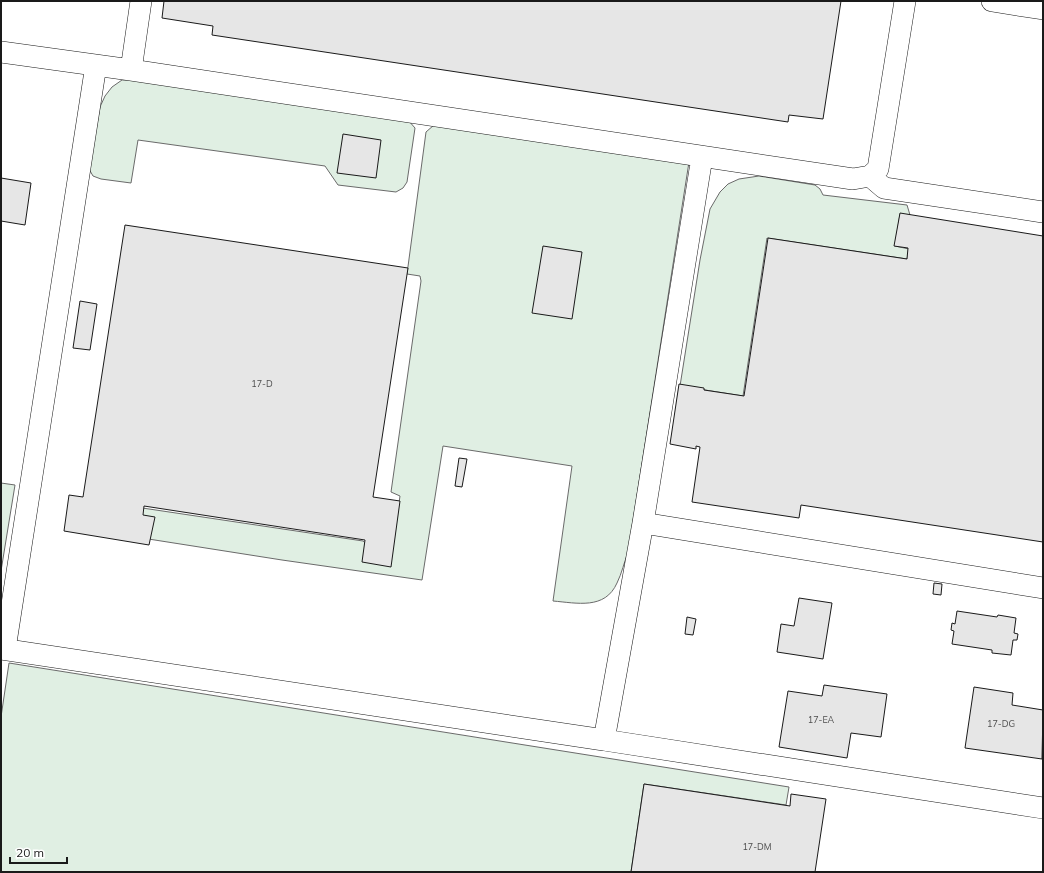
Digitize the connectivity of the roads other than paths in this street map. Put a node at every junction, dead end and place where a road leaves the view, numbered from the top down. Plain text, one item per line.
1 (141, 1) edge
2 (905, 1) edge
3 (1002, 2) edge
4 (1043, 9) edge
5 (1, 52) edge
6 (96, 66) junction
7 (131, 70) junction
8 (702, 156) junction
9 (870, 176) junction
10 (1043, 212) edge
11 (643, 523) junction
12 (1043, 588) edge
13 (3, 649) edge
14 (604, 740) junction
15 (1043, 808) edge

1 - 7 lane
2 - 9 lane
3 - 4 lane
5 - 6 lane
6 - 7 lane
6 - 13 lane
7 - 8 lane
8 - 9 lane
8 - 11 lane
9 - 10 lane
11 - 12 lane
11 - 14 lane
13 - 14 lane
14 - 15 lane

